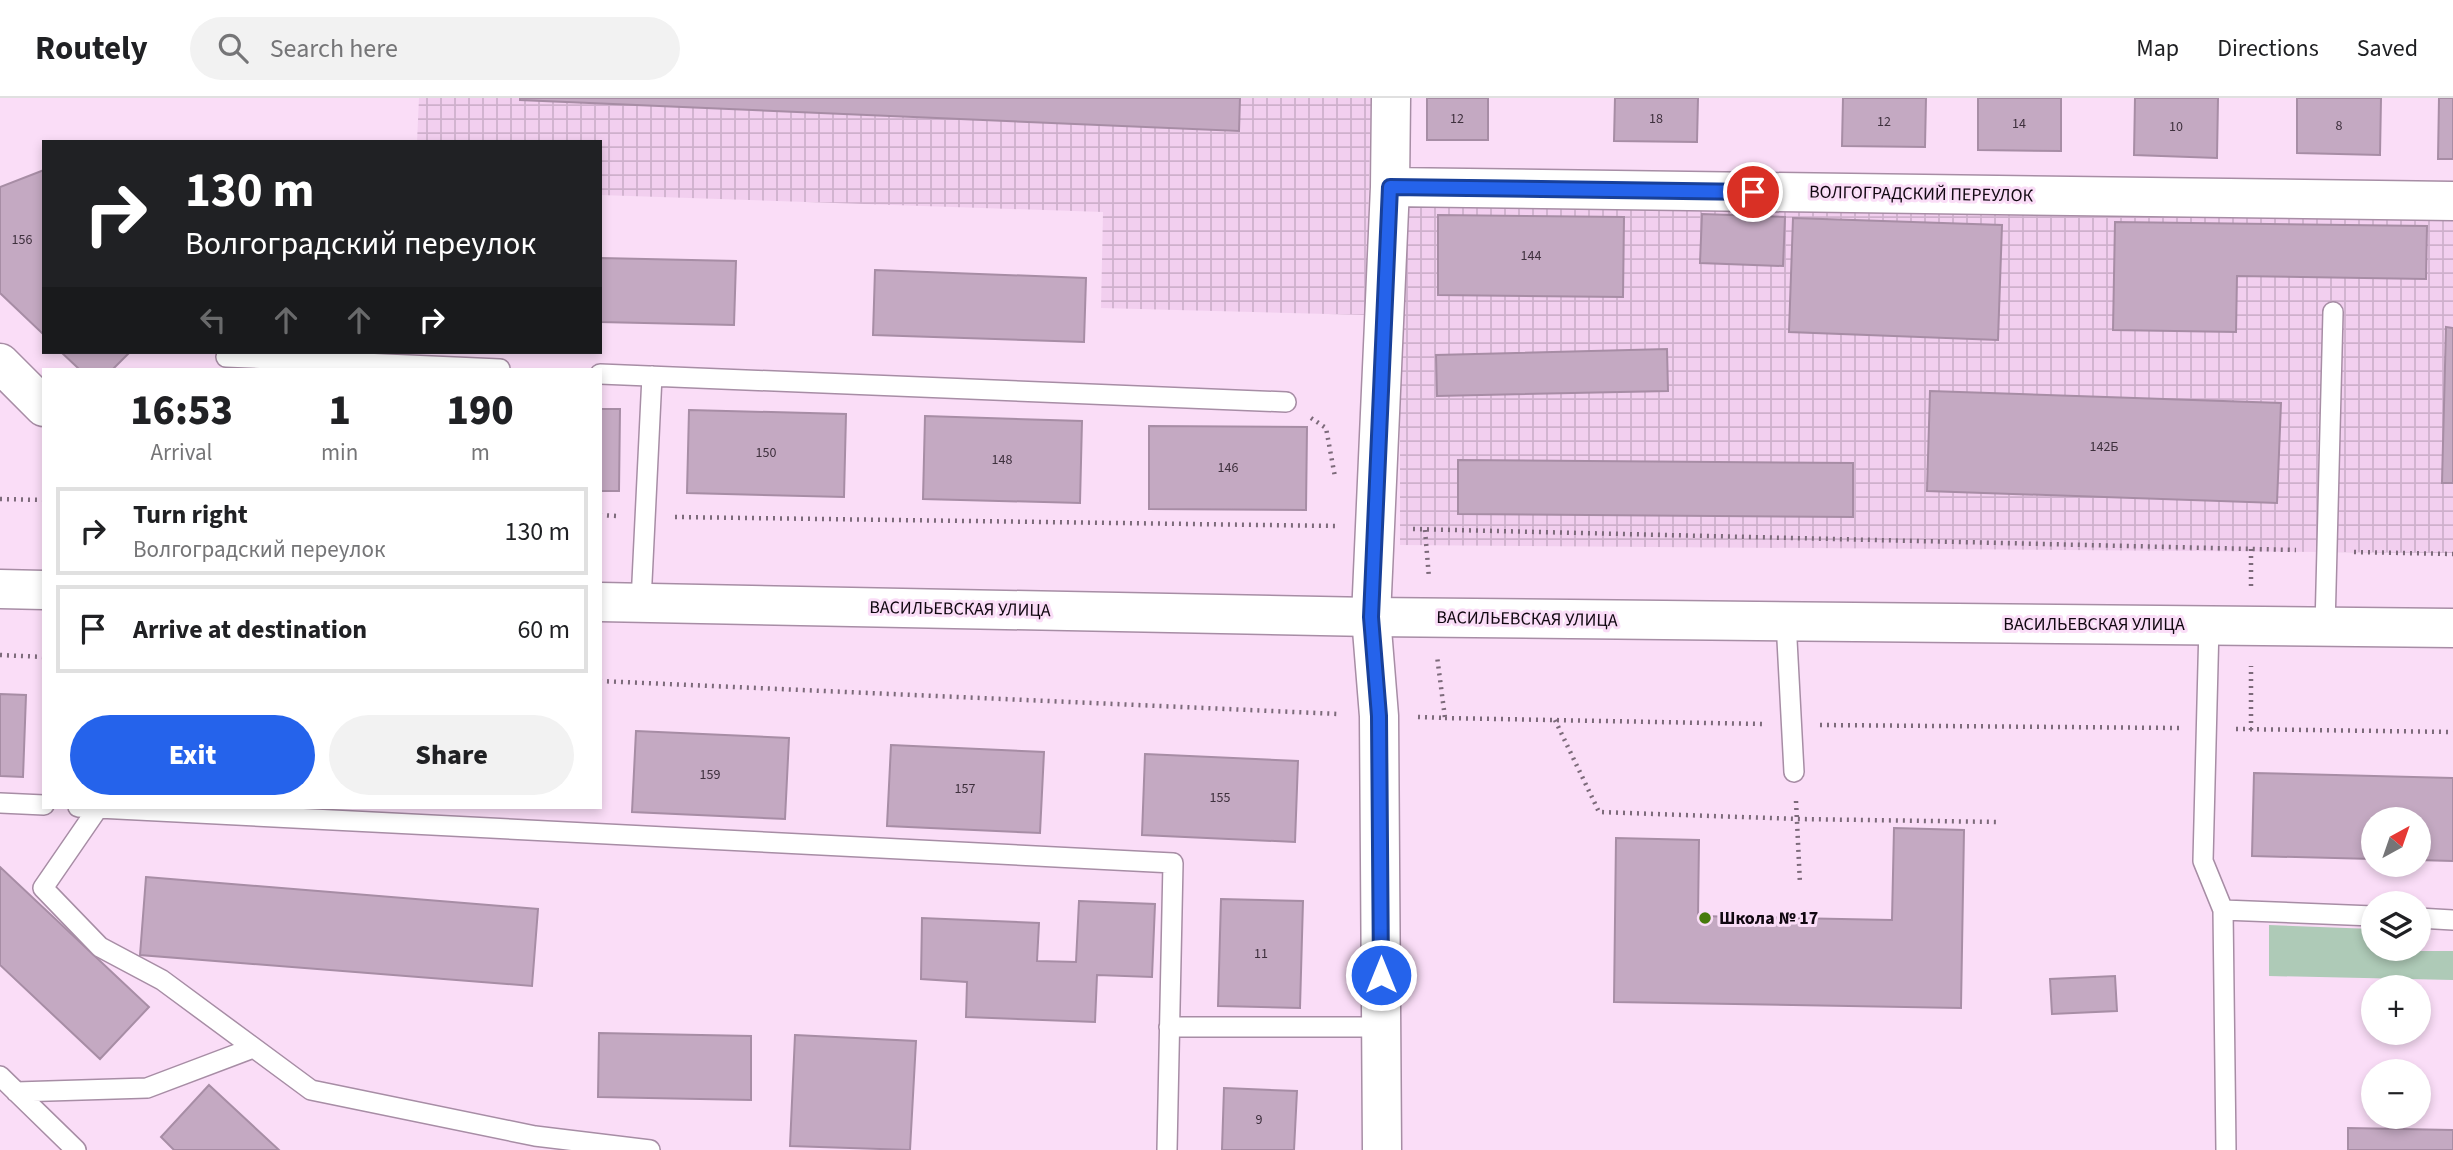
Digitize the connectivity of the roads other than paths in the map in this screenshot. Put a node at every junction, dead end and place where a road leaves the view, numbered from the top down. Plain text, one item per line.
1 (1391, 98) edge
2 (1390, 187) junction
3 (2453, 201) edge
4 (2333, 312) dead end
5 (226, 357) dead end
6 (0, 363) edge
7 (477, 368) edge
8 (602, 374) edge
9 (652, 376) junction
10 (1286, 402) road end
11 (42, 405) edge
12 (0, 589) edge
13 (42, 590) edge
14 (602, 601) edge
15 (640, 602) junction
16 (1371, 617) junction
17 (1786, 621) junction
18 (2208, 625) junction
19 (2325, 626) junction
20 (2453, 628) edge
21 (1794, 772) road end
22 (0, 803) edge
23 (42, 805) edge
24 (97, 809) edge
25 (118, 809) edge
26 (2223, 910) junction
27 (2361, 916) edge
28 (2431, 919) edge
29 (2453, 920) edge
30 (1169, 1027) junction
31 (1381, 1027) junction
32 (253, 1048) junction
33 (0, 1076) edge
34 (16, 1092) junction
35 (76, 1150) edge
36 (650, 1150) edge
37 (1167, 1150) edge
38 (1382, 1150) edge
39 (2225, 1150) edge

1 - 2 street
2 - 3 street, ВОЛГОГРАДСКИЙ ПЕРЕУЛОК
2 - 16 street
4 - 19 lane
5 - 7 lane
6 - 11 street
8 - 9 lane
9 - 10 lane
9 - 15 lane
12 - 13 street
14 - 15 street, ВАСИЛЬЕВСКАЯ УЛИЦА
15 - 16 street, ВАСИЛЬЕВСКАЯ УЛИЦА
16 - 17 street, ВАСИЛЬЕВСКАЯ УЛИЦА
16 - 31 street
17 - 18 street, ВАСИЛЬЕВСКАЯ УЛИЦА
17 - 21 lane
18 - 19 street, ВАСИЛЬЕВСКАЯ УЛИЦА
18 - 26 lane
19 - 20 street, ВАСИЛЬЕВСКАЯ УЛИЦА
22 - 23 lane
24 - 32 lane
25 - 30 lane
26 - 27 lane
26 - 39 lane
28 - 29 lane
30 - 31 lane
30 - 37 lane
31 - 38 street
32 - 34 lane
32 - 36 lane
33 - 34 lane
34 - 35 lane

